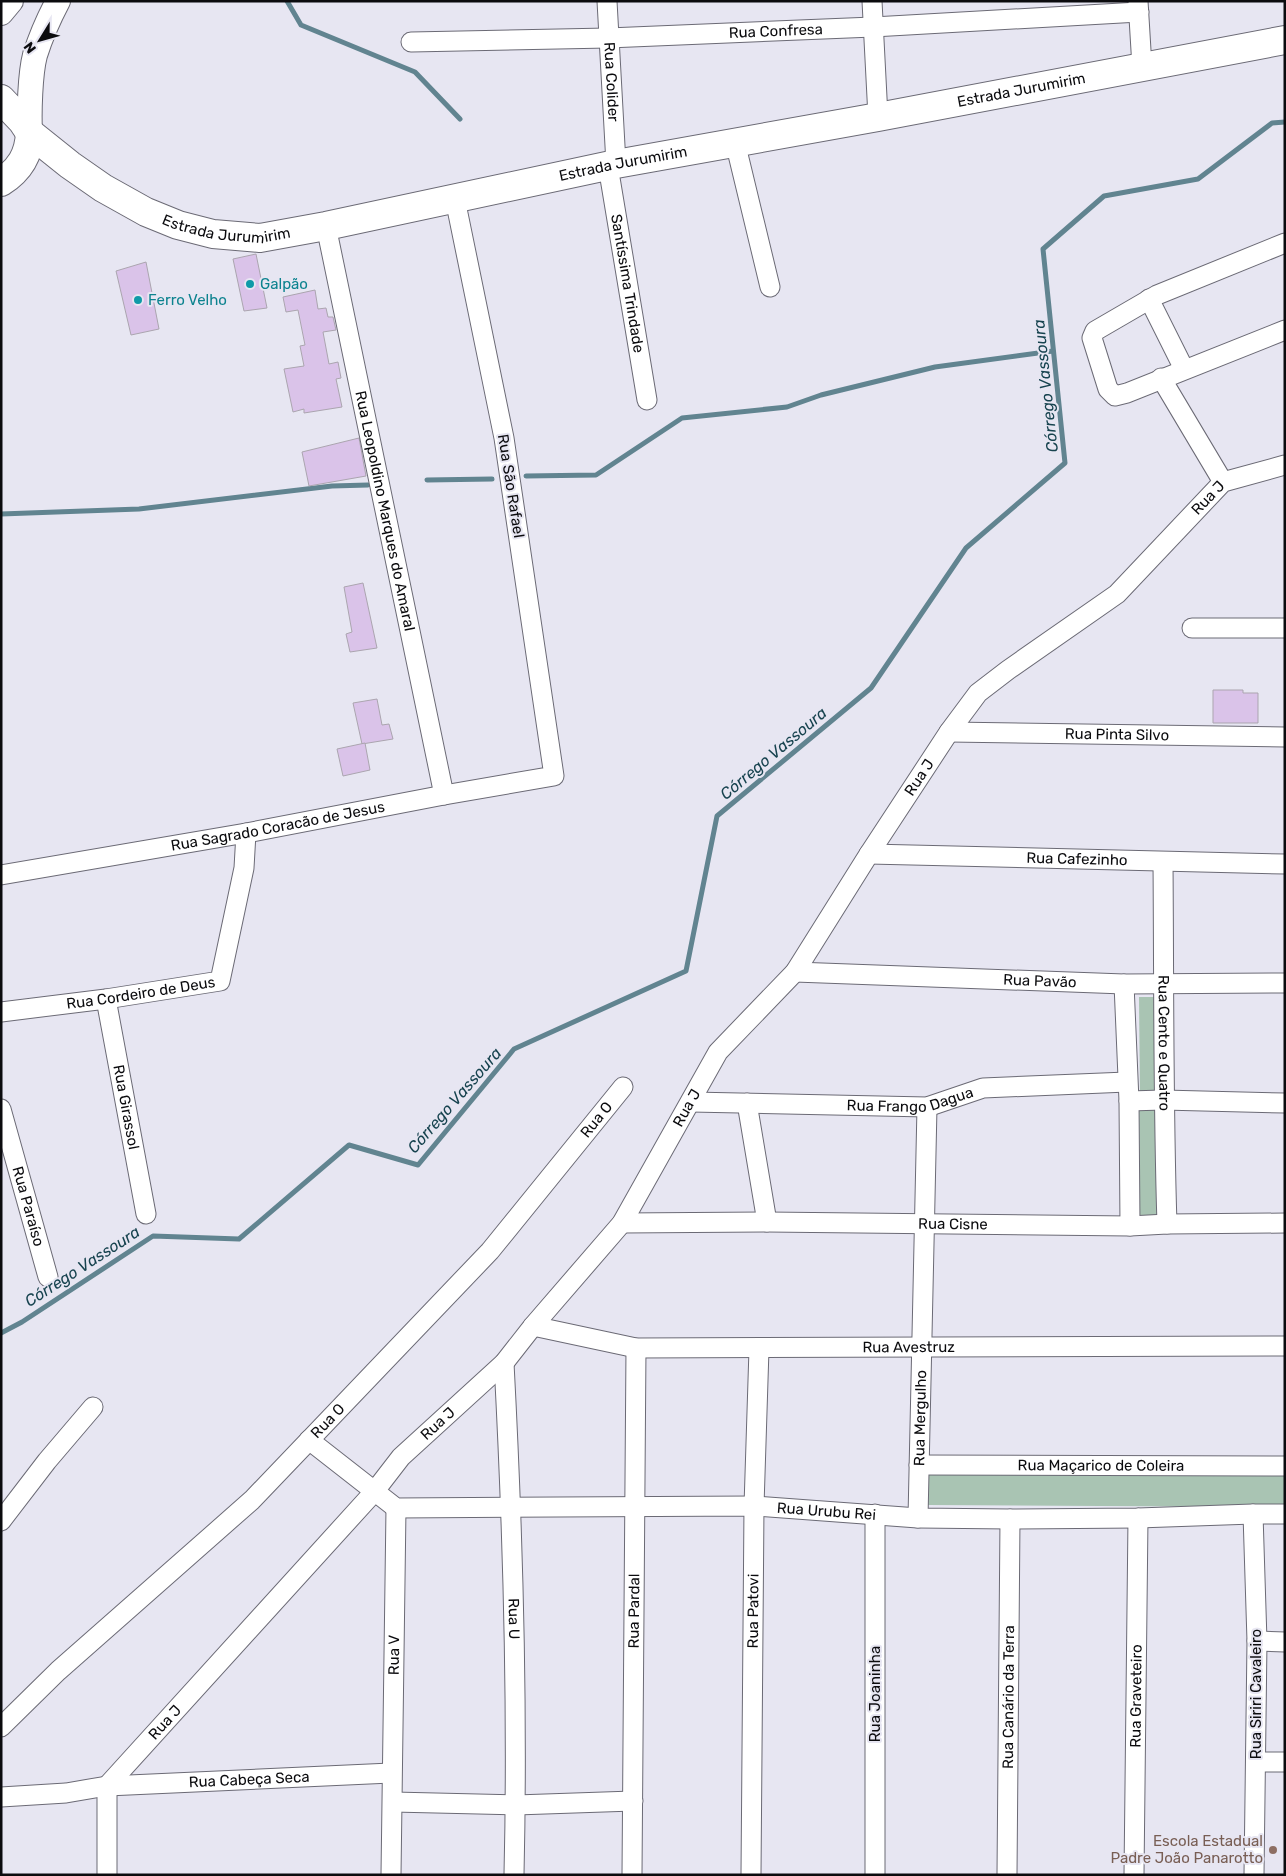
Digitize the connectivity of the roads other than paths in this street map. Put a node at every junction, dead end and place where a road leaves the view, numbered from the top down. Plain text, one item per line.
1 (11, 1) edge
2 (58, 1) edge
3 (607, 1) edge
4 (872, 1) edge
5 (1139, 7) edge
6 (1, 13) edge
7 (873, 27) junction
8 (608, 38) junction
9 (1285, 40) edge
10 (411, 42) dead end
11 (1142, 66) junction
12 (1, 98) edge
13 (878, 117) junction
14 (30, 133) junction
15 (735, 142) junction
16 (70, 165) junction
17 (612, 165) junction
18 (10, 175) edge
19 (455, 199) junction
20 (326, 226) junction
21 (1285, 243) edge
22 (770, 287) dead end
23 (1149, 300) junction
24 (1285, 330) edge
25 (1184, 369) junction
26 (1161, 378) junction
27 (647, 400) dead end
28 (1285, 465) edge
29 (1223, 482) junction
30 (1192, 628) dead end
31 (1285, 628) edge
32 (949, 732) junction
33 (1285, 737) edge
34 (554, 776) joint
35 (444, 795) junction
36 (246, 833) junction
37 (869, 854) junction
38 (1163, 862) junction
39 (1285, 864) edge
40 (1, 875) edge
41 (795, 972) junction
42 (1285, 982) edge
43 (1164, 983) junction
44 (1124, 984) junction
45 (106, 999) junction
46 (1, 1012) edge
47 (1127, 1082) junction
48 (623, 1087) dead end
49 (1163, 1100) junction
50 (1129, 1101) junction
51 (691, 1102) junction
52 (748, 1102) junction
53 (1285, 1103) edge
54 (927, 1107) junction
55 (1, 1108) edge
56 (146, 1214) dead end
57 (622, 1222) junction
58 (767, 1222) junction
59 (1285, 1223) edge
60 (1167, 1224) junction
61 (924, 1225) junction
62 (1130, 1226) junction
63 (48, 1277) dead end
64 (533, 1326) junction
65 (922, 1346) junction
66 (1285, 1346) edge
67 (636, 1348) junction
68 (759, 1348) junction
69 (504, 1363) junction
70 (93, 1407) dead end
71 (309, 1440) junction
72 (920, 1465) junction
73 (1285, 1466) edge
74 (374, 1492) junction
75 (754, 1506) junction
76 (511, 1507) junction
77 (396, 1508) junction
78 (636, 1508) junction
79 (874, 1514) junction
80 (1253, 1514) junction
81 (1285, 1514) edge
82 (918, 1518) junction
83 (1138, 1518) junction
84 (1010, 1520) junction
85 (1, 1521) edge
86 (1257, 1641) junction
87 (1285, 1642) edge
88 (1, 1727) edge
89 (1256, 1762) junction
90 (1285, 1762) edge
91 (391, 1774) junction
92 (107, 1786) junction
93 (1, 1797) edge
94 (633, 1801) junction
95 (393, 1802) junction
96 (516, 1805) junction
97 (107, 1875) edge
98 (391, 1875) edge
99 (514, 1875) edge
100 (632, 1875) edge
101 (751, 1875) edge
102 (875, 1875) edge
103 (1007, 1875) edge
104 (1134, 1875) edge
105 (1254, 1875) edge

1 - 6 street
2 - 14 street
3 - 8 street, Rua Colider
4 - 7 street
5 - 7 street, Rua Confresa
5 - 11 street
7 - 8 street, Rua Confresa
7 - 13 street
8 - 10 street, Rua Confresa
8 - 17 street, Rua Colider
9 - 11 main road, Estrada Jurumirim
11 - 13 main road, Estrada Jurumirim
12 - 14 main road, Estrada Jurumirim
13 - 15 main road, Estrada Jurumirim
14 - 16 main road, Estrada Jurumirim
14 - 18 main road
15 - 17 main road, Estrada Jurumirim
15 - 22 street
16 - 18 main road
16 - 20 main road, Estrada Jurumirim
17 - 19 main road, Estrada Jurumirim
17 - 27 street, Santíssima Trindade
19 - 20 main road, Estrada Jurumirim
19 - 34 street, Rua São Rafael
20 - 35 street, Rua Leopoldino Marques do Amaral
21 - 23 street
23 - 25 street
23 - 26 street
24 - 25 street
25 - 26 street
26 - 29 street
28 - 29 street, Rua J
29 - 32 street, Rua J
30 - 31 street
32 - 33 street, Rua Pinta Silvo
32 - 37 street, Rua J
34 - 35 street, Rua Sagrado Coracão de Jesus
35 - 36 street, Rua Sagrado Coracão de Jesus
36 - 40 street, Rua Sagrado Coracão de Jesus
36 - 45 street, Rua Cordeiro de Deus
37 - 38 street, Rua Cafezinho
37 - 41 street, Rua J
38 - 39 street, Rua Cafezinho
38 - 43 street, Rua Cento e Quatro
41 - 44 street, Rua Pavão
41 - 51 street, Rua J
42 - 43 street, Rua Pavão
43 - 44 street, Rua Pavão
43 - 49 street, Rua Cento e Quatro
44 - 47 street
45 - 46 street, Rua Cordeiro de Deus
45 - 56 street, Rua Girassol
47 - 50 street
47 - 54 street, Rua Frango Dagua
48 - 71 street, Rua O
49 - 50 street
49 - 53 street
49 - 60 street, Rua Cento e Quatro
50 - 62 street
51 - 52 street, Rua Frango Dagua
51 - 57 street, Rua J
52 - 54 street, Rua Frango Dagua
52 - 58 street
54 - 61 street, Rua Mergulho
55 - 63 street, Rua Paraíso
57 - 58 street, Rua Cisne
57 - 64 street, Rua J
58 - 61 street, Rua Cisne
59 - 60 street, Rua Cisne
60 - 62 street, Rua Cisne
61 - 62 street, Rua Cisne
61 - 65 street, Rua Mergulho
64 - 67 street, Rua Avestruz
64 - 69 street, Rua J
65 - 66 street, Rua Avestruz
65 - 68 street, Rua Avestruz
65 - 72 street, Rua Mergulho
67 - 68 street, Rua Avestruz
67 - 78 street, Rua Pardal
68 - 75 street, Rua Patovi
69 - 74 street, Rua J
69 - 76 street, Rua U
70 - 85 street
71 - 74 street
71 - 88 street, Rua O
72 - 73 street, Rua Maçarico de Coleira
72 - 82 street, Rua Mergulho
74 - 77 street
74 - 92 street, Rua J
75 - 78 street, Rua Urubu Rei
75 - 79 street, Rua Urubu Rei
75 - 101 street, Rua Patovi
76 - 77 street, Rua Urubu Rei
76 - 78 street, Rua Urubu Rei
76 - 96 street, Rua U
77 - 91 street, Rua V
78 - 94 street, Rua Pardal
79 - 82 street, Rua Urubu Rei
79 - 102 street, Rua Joaninha
80 - 81 street, Rua Urubu Rei
80 - 83 street, Rua Urubu Rei
80 - 86 street, Rua Siriri Cavaleiro
82 - 84 street, Rua Urubu Rei
83 - 84 street, Rua Urubu Rei
83 - 104 street, Rua Graveteiro
84 - 103 street, Rua Canário da Terra
86 - 87 street
86 - 89 street, Rua Siriri Cavaleiro
89 - 90 street
89 - 105 street, Rua Siriri Cavaleiro
91 - 92 street, Rua Cabeça Seca
91 - 95 street, Rua V
92 - 93 street, Rua Cabeça Seca
92 - 97 street
94 - 96 street
94 - 100 street, Rua Pardal
95 - 96 street
95 - 98 street, Rua V
96 - 99 street, Rua U

